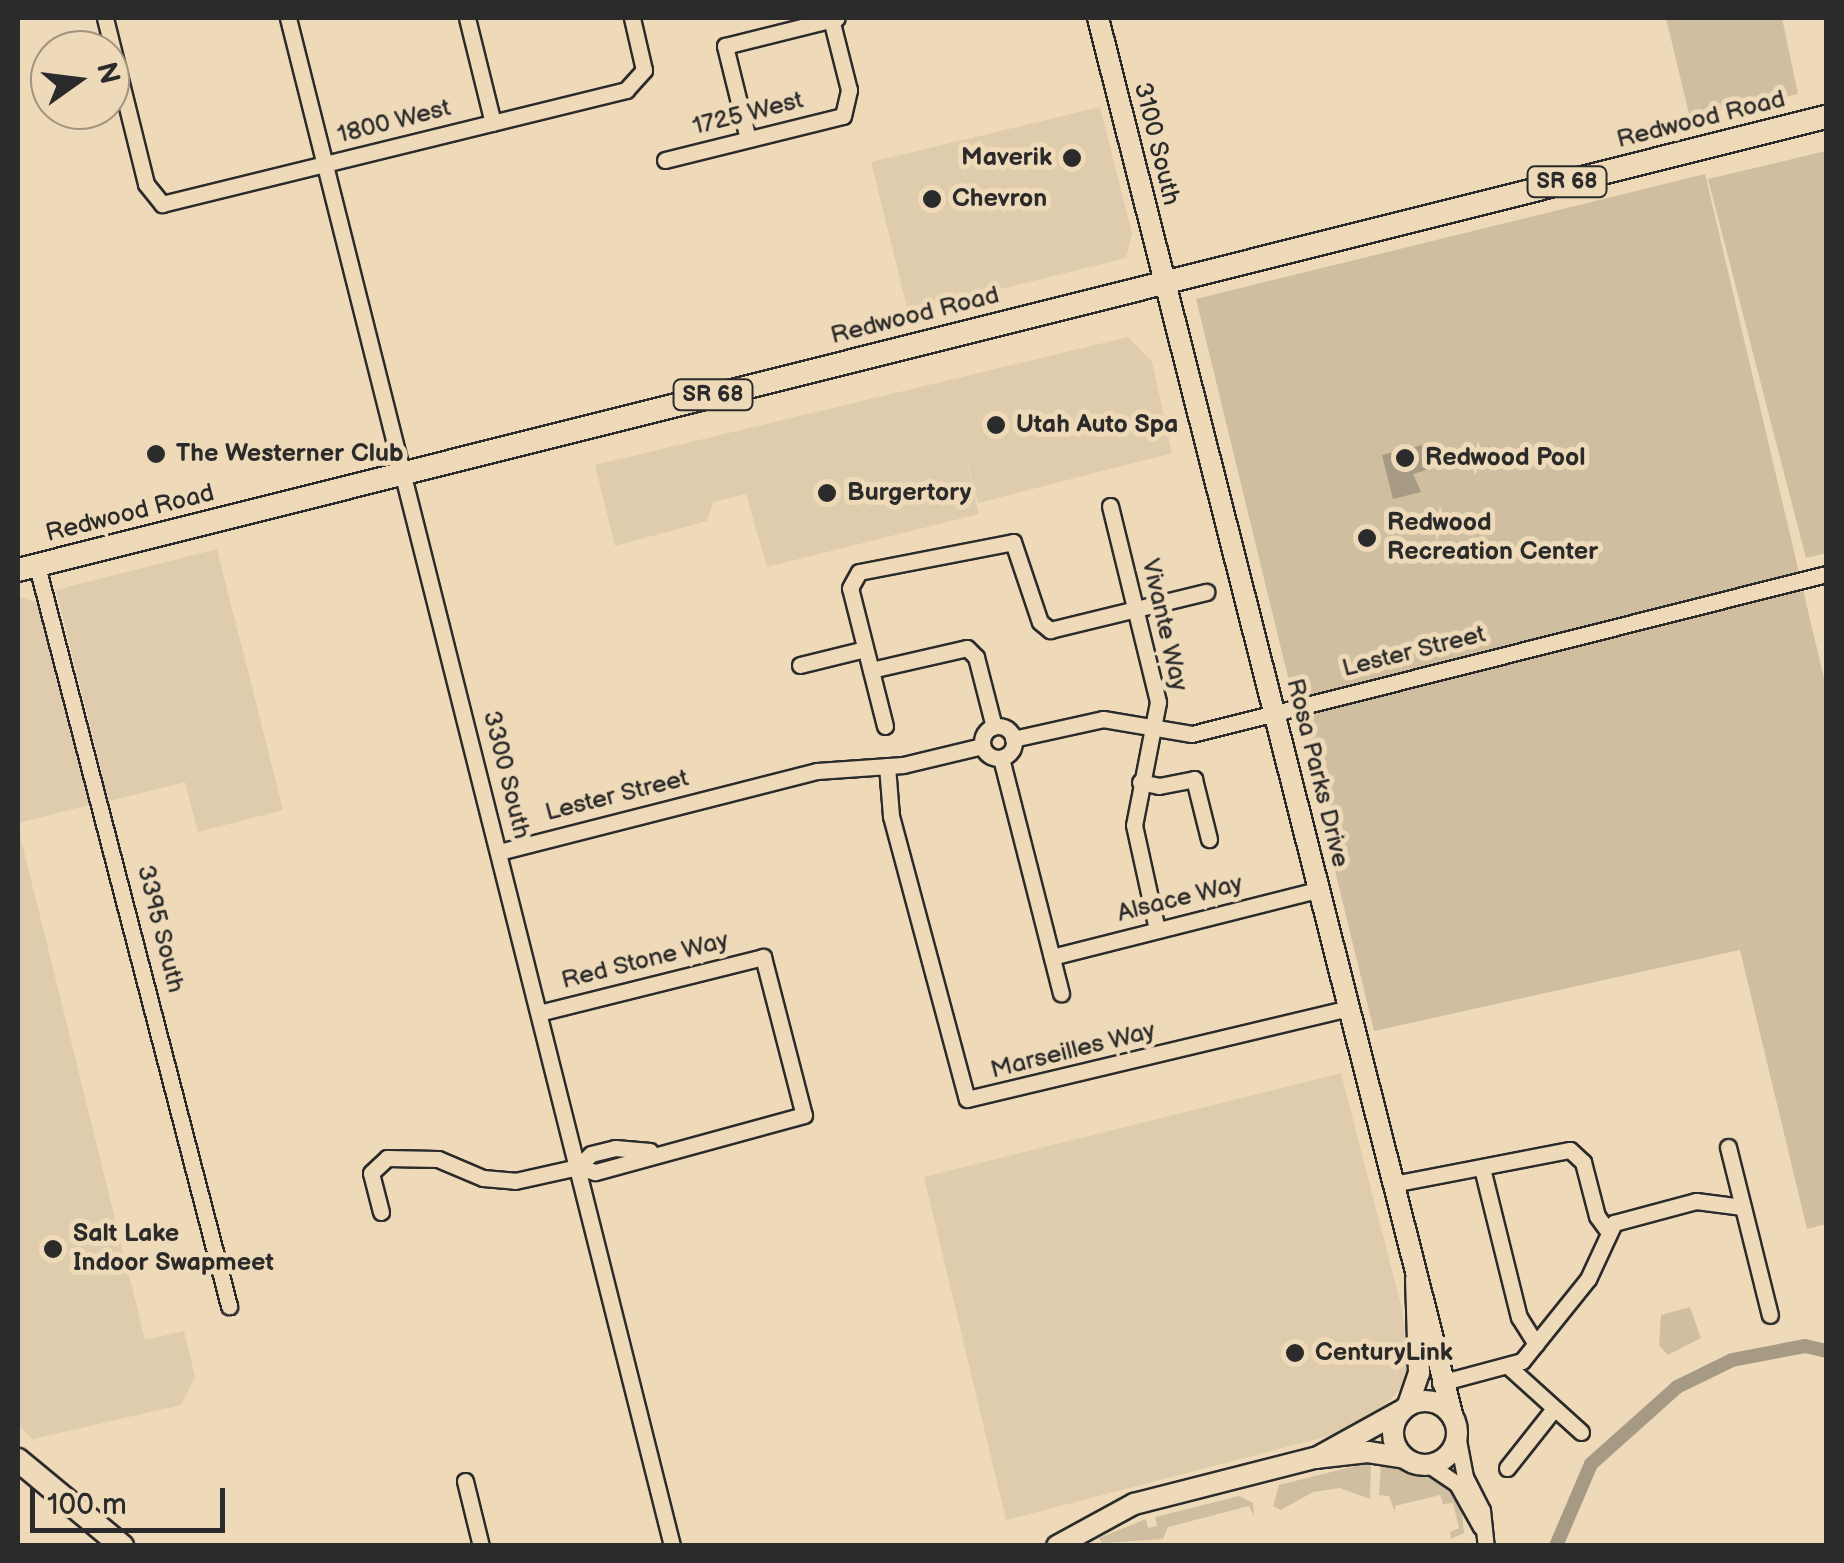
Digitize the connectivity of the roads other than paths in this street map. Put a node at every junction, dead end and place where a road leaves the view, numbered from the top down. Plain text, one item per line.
1 (105, 18) edge
2 (288, 18) edge
3 (467, 18) edge
4 (632, 18) edge
5 (834, 18) edge
6 (1098, 18) edge
7 (1826, 117) edge
8 (493, 123) junction
9 (748, 139) junction
10 (665, 160) dead end
11 (325, 165) junction
12 (1164, 282) junction
13 (403, 474) junction
14 (1110, 506) dead end
15 (27, 568) edge
16 (1826, 574) edge
17 (1206, 592) dead end
18 (1136, 609) junction
19 (865, 649) junction
20 (800, 665) dead end
21 (870, 670) junction
22 (1276, 712) junction
23 (885, 726) dead end
24 (994, 727) junction
25 (1152, 730) junction
26 (1013, 739) junction
27 (982, 746) junction
28 (1002, 758) junction
29 (887, 766) junction
30 (1140, 782) junction
31 (1209, 839) dead end
32 (499, 852) junction
33 (1320, 889) junction
34 (1157, 930) junction
35 (1052, 957) junction
36 (1061, 993) dead end
37 (1350, 1008) junction
38 (540, 1013) junction
39 (1728, 1147) dead end
40 (578, 1167) junction
41 (1482, 1168) junction
42 (1393, 1184) junction
43 (1743, 1207) junction
44 (382, 1212) dead end
45 (1607, 1230) junction
46 (1416, 1277) junction
47 (229, 1306) dead end
48 (1770, 1315) dead end
49 (1536, 1344) junction
50 (1509, 1367) junction
51 (1440, 1383) junction
52 (1404, 1408) junction
53 (1553, 1410) junction
54 (1455, 1426) junction
55 (1581, 1432) dead end
56 (1315, 1458) junction
57 (1404, 1458) junction
58 (18, 1460) edge
59 (1429, 1465) junction
60 (1507, 1468) dead end
61 (465, 1480) dead end
62 (1481, 1526) junction
63 (122, 1546) edge
64 (481, 1546) edge
65 (672, 1546) edge
66 (1058, 1546) edge
67 (1486, 1546) edge

1 - 11 street, 1800 West
2 - 11 street, 3300 South
3 - 8 street
4 - 8 street, 1800 West
5 - 9 street, 1725 West
5 - 9 street
6 - 12 street, 3100 South
7 - 12 main road, Redwood Road / SR 68
8 - 11 street, 1800 West
9 - 10 street, 1725 West
11 - 13 street, 3300 South
12 - 13 main road, Redwood Road / SR 68
12 - 22 street, Rosa Parks Drive
13 - 15 main road, Redwood Road / SR 68
13 - 32 street, 3300 South
14 - 18 street, Vivante Way
15 - 47 street, 3395 South
16 - 22 street, Lester Street
17 - 18 street
18 - 19 street
18 - 25 street, Vivante Way
19 - 20 street
19 - 21 street
21 - 23 street
21 - 24 street
22 - 25 street, Lester Street
22 - 33 street, Rosa Parks Drive
24 - 26 street
24 - 27 street
25 - 26 street, Lester Street
25 - 30 street, Vivante Way
26 - 28 street
27 - 28 street
27 - 29 street, Lester Street
28 - 35 street
29 - 32 street, Lester Street
29 - 37 street, Marseilles Way
30 - 31 street
30 - 34 street, Vivante Way
32 - 38 street, 3300 South
33 - 34 street, Alsace Way
33 - 37 street, Rosa Parks Drive
34 - 35 street, Alsace Way
35 - 36 street
37 - 42 street, Rosa Parks Drive
38 - 40 street, 3300 South
38 - 40 street, Red Stone Way
39 - 43 street
40 - 44 street
40 - 65 street, 3300 South
41 - 42 street
41 - 45 street
41 - 49 street
42 - 46 street, Rosa Parks Drive
43 - 45 street
43 - 48 street
45 - 49 street
46 - 51 street, Rosa Parks Drive
46 - 52 street, Rosa Parks Drive
49 - 50 street
50 - 51 street
50 - 53 street
51 - 54 street, Rosa Parks Drive
52 - 54 street
52 - 56 street
52 - 57 street
53 - 55 street
53 - 60 street
54 - 59 street
54 - 62 street, Rosa Parks Drive
56 - 57 street
56 - 66 street
57 - 59 street
58 - 63 main road
59 - 62 street, Rosa Parks Drive
61 - 64 street
62 - 67 street, Rosa Parks Drive

